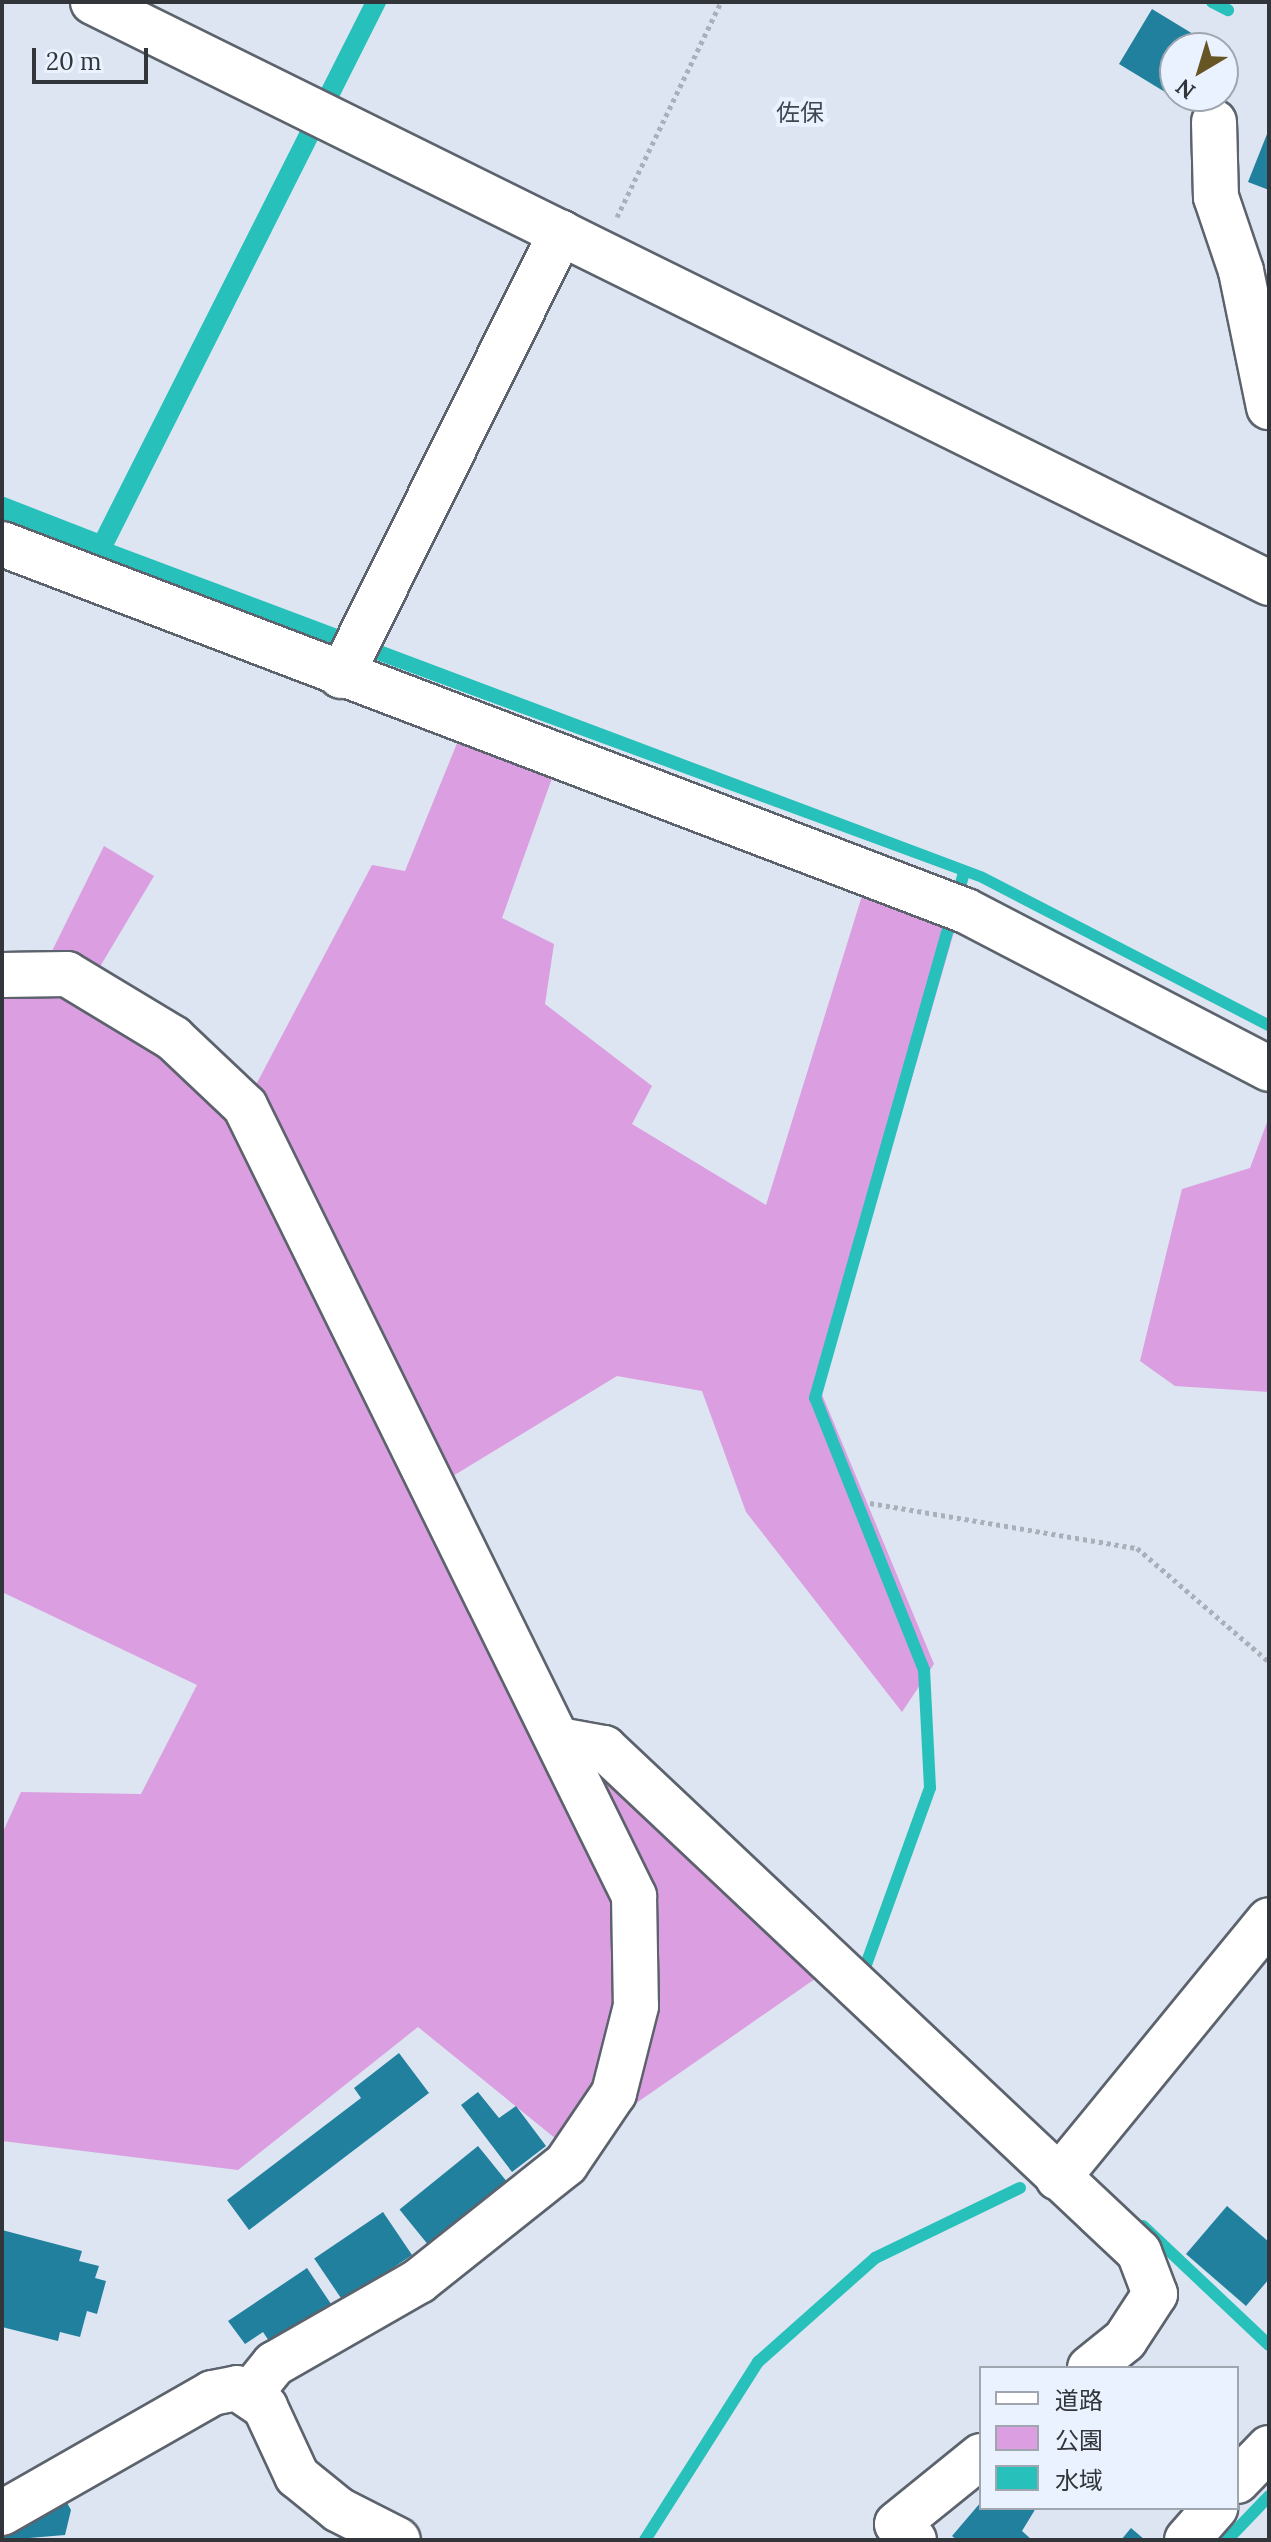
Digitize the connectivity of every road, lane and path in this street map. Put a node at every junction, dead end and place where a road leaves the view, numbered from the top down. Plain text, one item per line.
1 (93, 2) edge
2 (721, 2) edge
3 (1214, 122) dead end
4 (561, 233) junction
5 (600, 252) junction
6 (1269, 407) edge
7 (2, 544) edge
8 (1269, 583) edge
9 (341, 676) junction
10 (2, 975) edge
11 (1269, 1069) edge
12 (870, 1503) dead end
13 (1269, 1662) edge
14 (559, 1740) junction
15 (1269, 1920) edge
16 (1058, 2178) junction
17 (1092, 2366) edge
18 (250, 2394) junction
19 (1269, 2448) edge
20 (979, 2458) edge
21 (1239, 2479) edge
22 (1213, 2510) edge
23 (2, 2513) edge
24 (398, 2540) edge
25 (914, 2540) edge
26 (1187, 2540) edge

1 - 4 street
2 - 5 path
3 - 6 street
4 - 5 street
4 - 9 street
5 - 8 street
7 - 9 street
9 - 11 street
10 - 14 street
12 - 13 path
14 - 16 street
14 - 18 street
15 - 16 street
16 - 17 street
18 - 23 street
18 - 24 street
19 - 21 street
20 - 25 street
22 - 26 street

